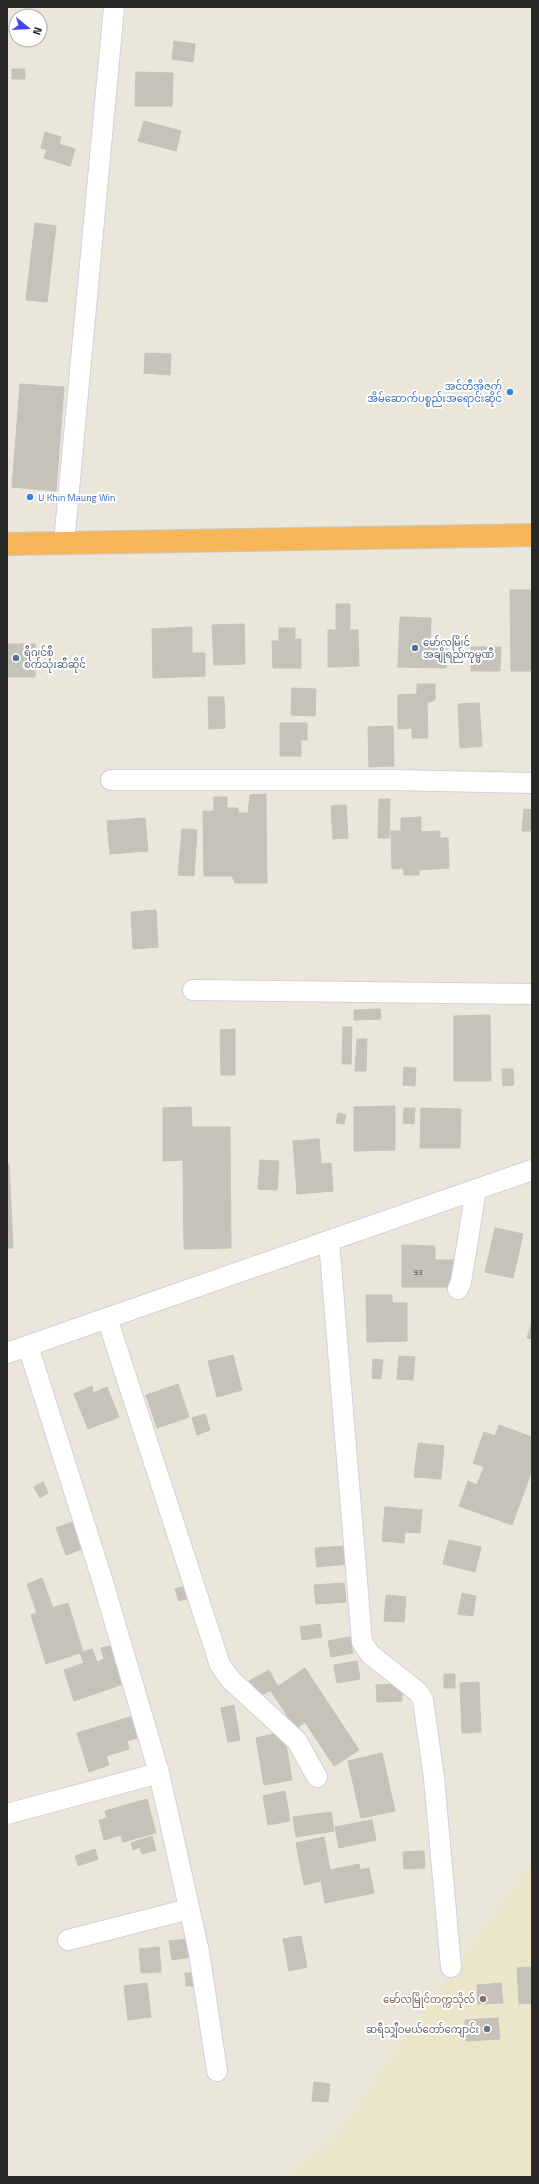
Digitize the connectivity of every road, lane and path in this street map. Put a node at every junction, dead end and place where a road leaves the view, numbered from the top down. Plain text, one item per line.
1 (114, 7) edge
2 (532, 535) edge
3 (64, 543) junction
4 (7, 544) edge
5 (111, 780) dead end
6 (532, 783) edge
7 (193, 990) dead end
8 (532, 994) edge
9 (532, 1170) edge
10 (476, 1190) junction
11 (329, 1241) junction
12 (458, 1289) dead end
13 (107, 1318) junction
14 (28, 1346) junction
15 (7, 1353) edge
16 (159, 1773) junction
17 (317, 1777) dead end
18 (7, 1814) edge
19 (189, 1909) junction
20 (68, 1940) dead end
21 (451, 1967) dead end
22 (217, 2072) dead end

1 - 3 street
2 - 3 highway
3 - 4 highway
5 - 6 street
7 - 8 street
9 - 10 street
10 - 11 street
10 - 12 street
11 - 13 street
11 - 21 street
13 - 14 street
13 - 17 street
14 - 15 street
14 - 16 street
16 - 18 street
16 - 19 street
19 - 20 street
19 - 22 street

